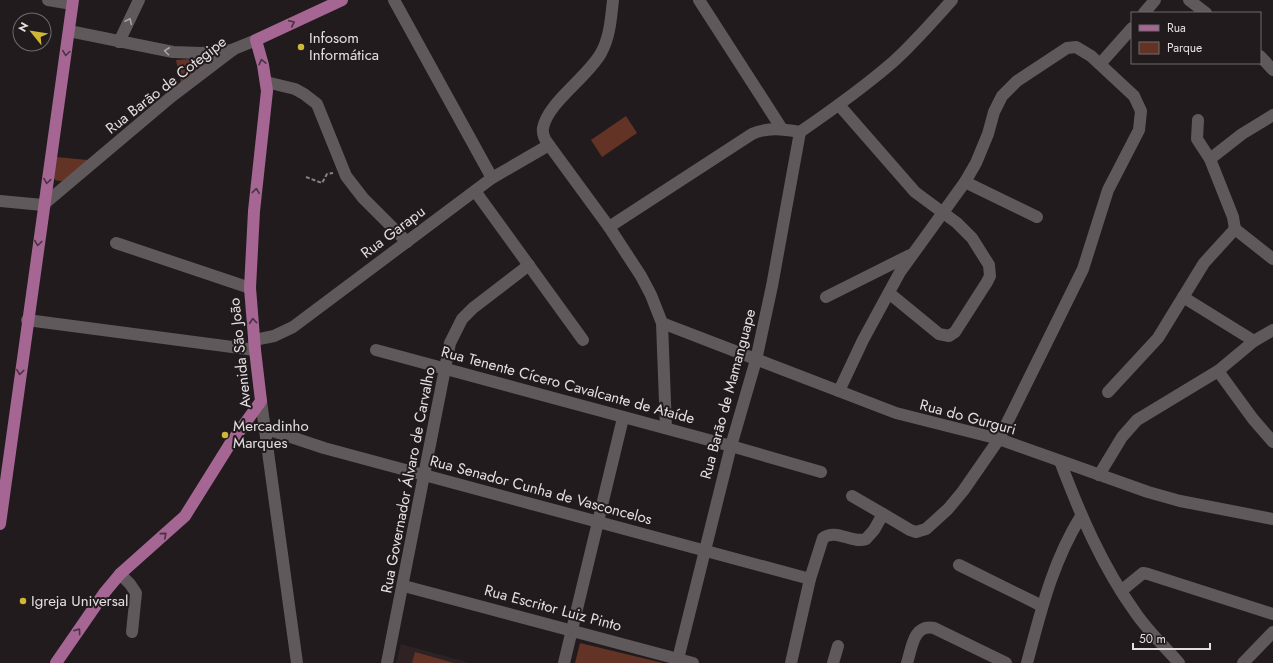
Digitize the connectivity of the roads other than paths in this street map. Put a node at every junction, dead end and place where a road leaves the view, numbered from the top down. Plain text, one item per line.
1 (48, 0) edge
2 (139, 0) edge
3 (342, 0) edge
4 (394, 0) edge
5 (613, 0) edge
6 (699, 0) edge
7 (952, 0) edge
8 (1155, 0) edge
9 (1189, 0) edge
10 (72, 2) edge
11 (329, 3) edge
12 (1145, 12) edge
13 (1205, 12) edge
14 (1131, 29) edge
15 (69, 31) junction
16 (256, 40) junction
17 (119, 42) junction
18 (234, 50) junction
19 (1261, 57) edge
20 (1100, 64) junction
21 (1273, 70) edge
22 (266, 82) junction
23 (840, 105) junction
24 (1273, 115) edge
25 (1198, 120) dead end
26 (782, 129) junction
27 (800, 132) junction
28 (549, 145) junction
29 (1210, 159) junction
30 (492, 178) junction
31 (965, 182) junction
32 (475, 191) junction
33 (0, 201) edge
34 (43, 205) junction
35 (942, 212) junction
36 (1038, 217) dead end
37 (609, 227) junction
38 (1235, 229) junction
39 (407, 242) junction
40 (116, 243) dead end
41 (911, 255) junction
42 (1273, 259) edge
43 (529, 265) junction
44 (250, 288) junction
45 (889, 294) junction
46 (826, 297) dead end
47 (1183, 297) junction
48 (27, 320) junction
49 (662, 323) junction
50 (1273, 330) edge
51 (583, 340) dead end
52 (1254, 341) junction
53 (254, 345) junction
54 (376, 350) dead end
55 (756, 360) junction
56 (446, 368) junction
57 (1218, 371) junction
58 (839, 391) junction
59 (1108, 392) dead end
60 (261, 401) junction
61 (623, 418) junction
62 (264, 428) junction
63 (666, 428) junction
64 (999, 440) junction
65 (1273, 442) edge
66 (731, 446) junction
67 (1060, 461) junction
68 (821, 472) dead end
69 (424, 475) junction
70 (1099, 475) junction
71 (852, 496) dead end
72 (883, 514) junction
73 (1081, 516) junction
74 (1273, 519) edge
75 (598, 523) junction
76 (0, 524) edge
77 (704, 550) junction
78 (959, 565) dead end
79 (120, 574) junction
80 (810, 579) junction
81 (404, 586) junction
82 (1121, 591) junction
83 (1042, 606) junction
84 (1273, 614) edge
85 (572, 630) junction
86 (132, 632) dead end
87 (1273, 632) edge
88 (838, 646) dead end
89 (678, 661) edge
90 (1248, 662) edge
91 (56, 663) edge
92 (297, 663) edge
93 (387, 663) edge
94 (564, 663) edge
95 (693, 663) edge
96 (791, 663) edge
97 (833, 663) edge
98 (907, 663) edge
99 (1006, 663) edge
100 (1028, 663) edge
101 (1179, 663) edge

1 - 10 street
17 -> 2 street
3 - 11 main road, Rua Barão de Cotegipe
4 - 30 street
5 - 28 street
6 - 26 street
7 - 23 street
8 - 12 street
9 - 13 street
10 - 15 main road
16 -> 11 main road, Rua Barão de Cotegipe
14 - 20 street
15 - 17 street
15 -> 34 main road
16 - 18 street, Rua Barão de Cotegipe
22 -> 16 main road, Avenida São João
18 -> 17 street
18 - 34 street, Rua Barão de Cotegipe
19 - 21 street
20 - 31 street
20 - 64 street
22 - 39 street
44 -> 22 main road, Avenida São João
23 - 27 street
23 - 35 street
24 - 29 street
25 - 29 street
26 - 27 street
26 - 37 street
27 - 55 street, Rua Barão de Mamanguape
28 - 30 street, Rua Garapu
28 - 37 street
29 - 38 street
30 - 32 street, Rua Garapu
31 - 35 street
31 - 36 street
32 - 39 street, Rua Garapu
32 - 43 street
33 - 34 street
34 -> 48 main road
35 - 41 street
35 - 45 street
37 - 49 street
38 - 42 street
38 - 47 street
39 - 53 street, Rua Garapu
40 - 44 street
41 - 45 street
41 - 46 street
43 - 51 street
43 - 56 street, Rua Governador Álvaro de Carvalho
53 -> 44 main road, Avenida São João
45 - 58 street
47 - 52 street
47 - 59 street
48 - 53 street, Rua Garapu
48 -> 76 main road
49 - 55 street, Rua do Gurguri
49 - 63 street
50 - 52 street
52 - 57 street
53 - 60 main road, Avenida São João
54 - 56 street, Rua Tenente Cícero Cavalcante de Ataíde
55 - 58 street, Rua do Gurguri
55 - 66 street, Rua Barão de Mamanguape
56 - 61 street, Rua Tenente Cícero Cavalcante de Ataíde
56 - 69 street, Rua Governador Álvaro de Carvalho
57 - 65 street
57 - 70 street
58 - 64 street, Rua do Gurguri
60 - 62 street, Avenida São João
79 -> 60 main road
61 - 63 street, Rua Tenente Cícero Cavalcante de Ataíde
61 - 75 street
62 - 69 street, Rua Senador Cunha de Vasconcelos
62 - 92 street, Avenida São João
63 - 66 street, Rua Tenente Cícero Cavalcante de Ataíde
64 - 67 street, Rua do Gurguri
64 - 72 street
66 - 68 street, Rua Tenente Cícero Cavalcante de Ataíde
66 - 77 street, Rua Barão de Mamanguape
67 - 70 street, Rua do Gurguri
67 - 73 street
69 - 75 street, Rua Senador Cunha de Vasconcelos
69 - 81 street, Rua Governador Álvaro de Carvalho
70 - 74 street, Rua do Gurguri
71 - 72 street
72 - 80 street
73 - 82 street
73 - 83 street
75 - 77 street, Rua Senador Cunha de Vasconcelos
75 - 85 street
77 - 80 street, Rua Senador Cunha de Vasconcelos
77 - 89 street, Rua Barão de Mamanguape
78 - 83 street
79 - 86 street
91 -> 79 main road
80 - 96 street
81 - 85 street, Rua Escritor Luiz Pinto
81 - 93 street, Rua Governador Álvaro de Carvalho
82 - 84 street
82 - 101 street
83 - 100 street
85 - 89 street, Rua Escritor Luiz Pinto
85 - 94 street
87 - 90 street
88 - 97 street
89 - 95 street, Rua Escritor Luiz Pinto
98 - 99 street

